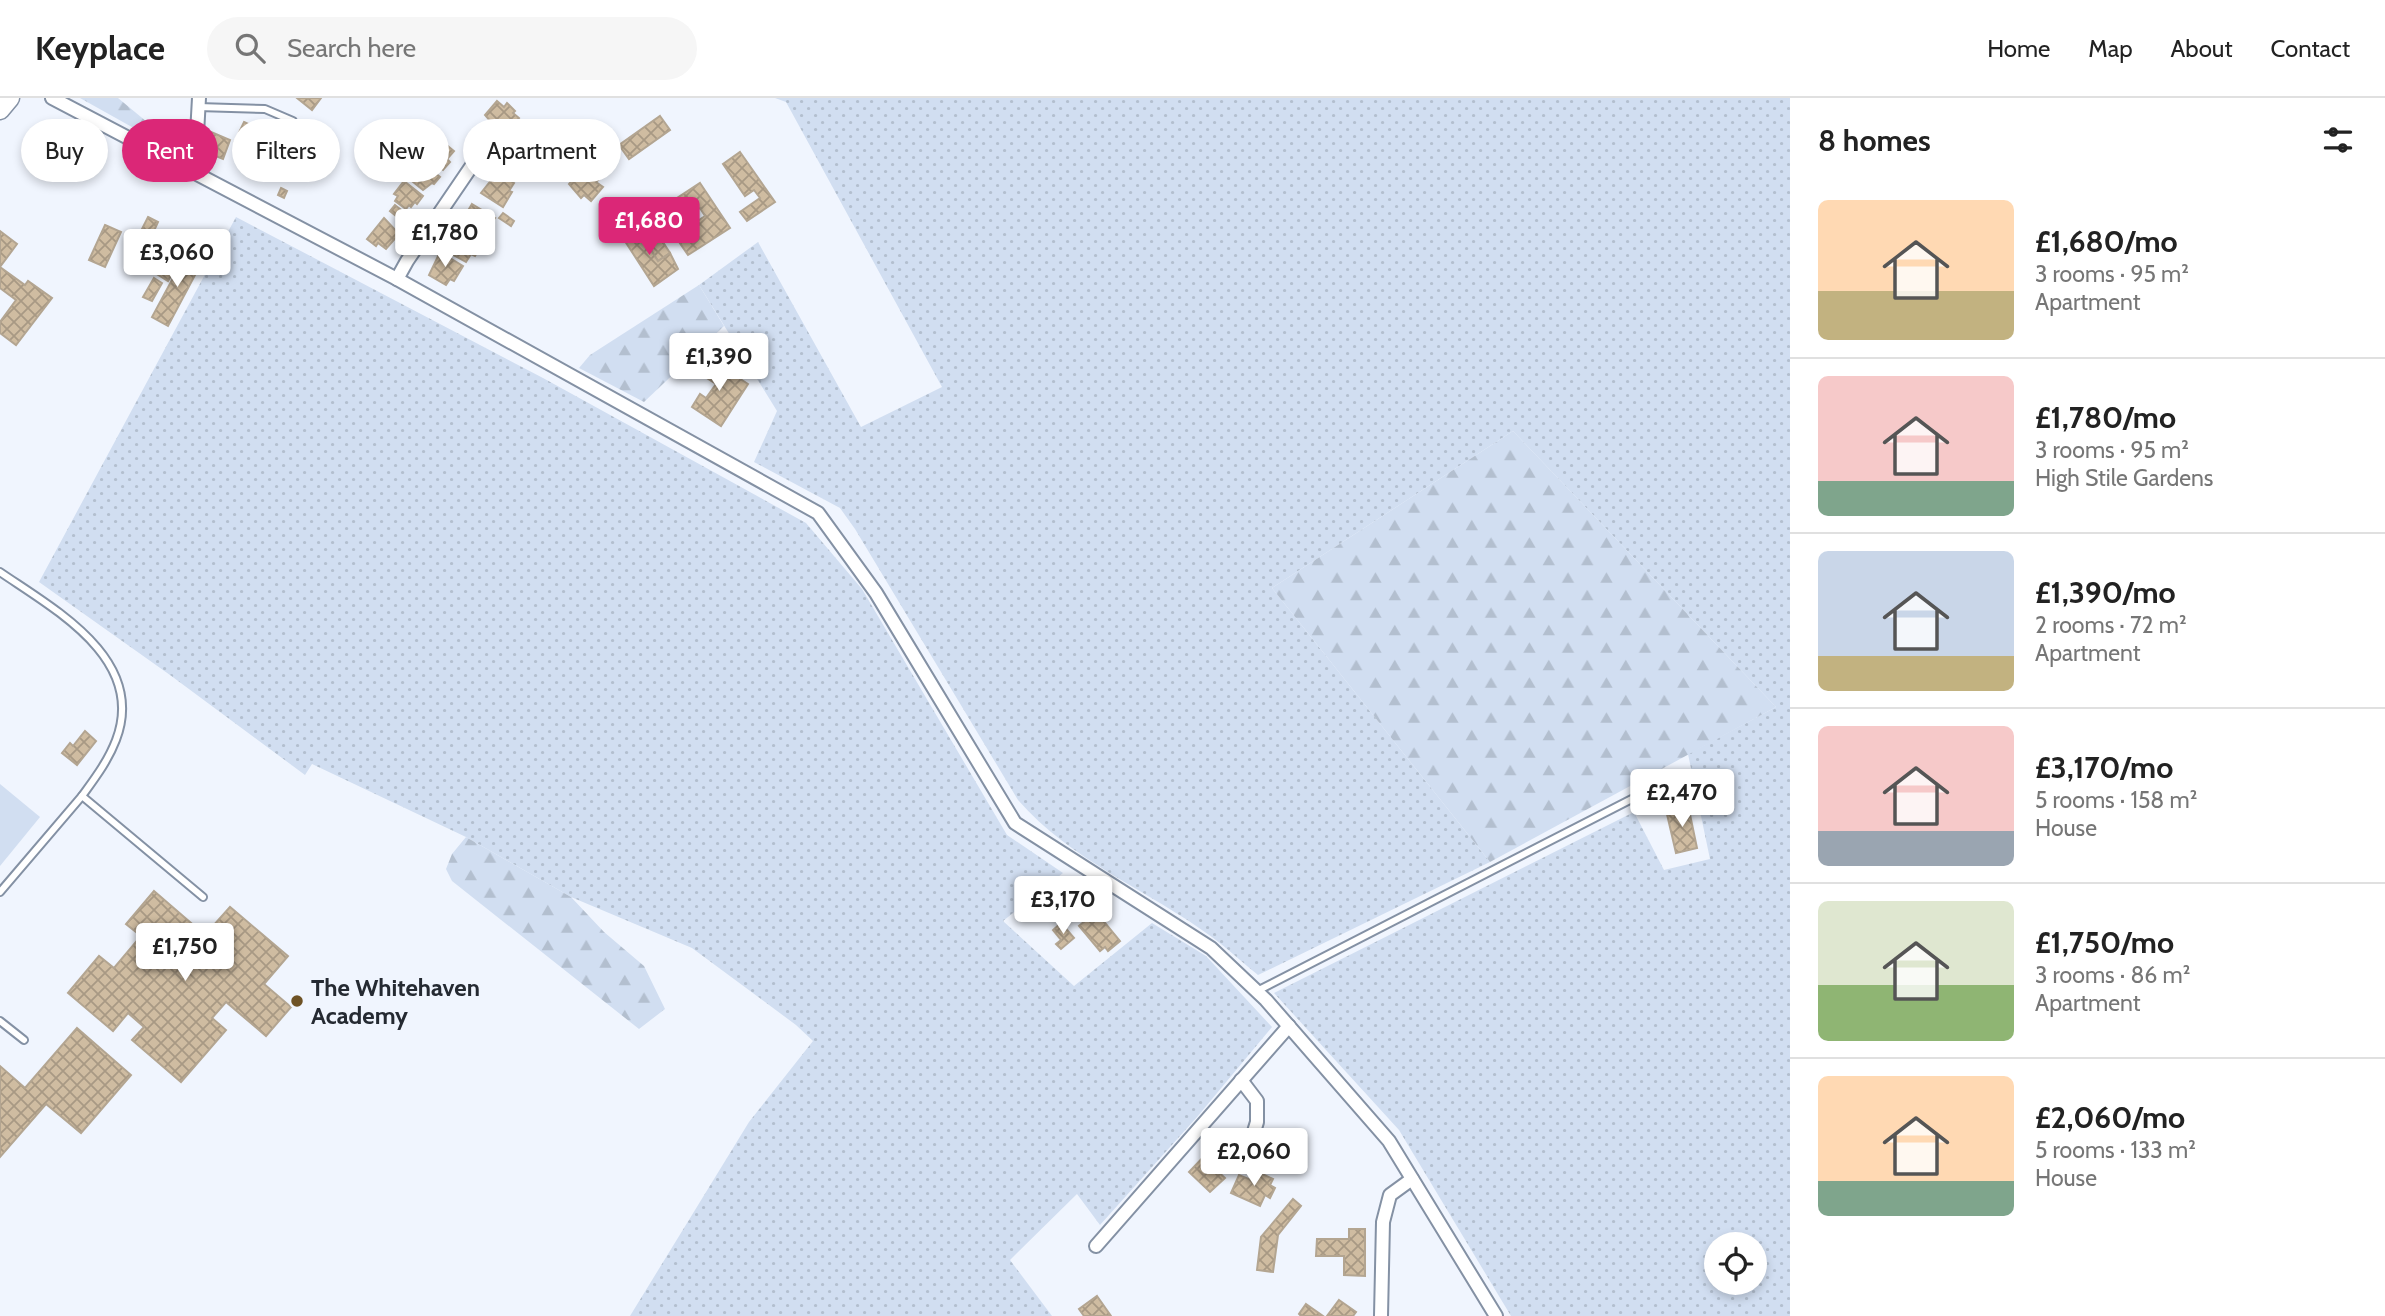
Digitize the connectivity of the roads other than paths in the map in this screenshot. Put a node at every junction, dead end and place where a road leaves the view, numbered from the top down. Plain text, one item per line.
1 (10, 98) edge
2 (52, 98) edge
3 (198, 103) edge
4 (0, 110) edge
5 (288, 119) edge
6 (122, 136) edge
7 (463, 179) edge
8 (209, 182) edge
9 (397, 279) junction
10 (0, 572) edge
11 (82, 796) junction
12 (1671, 799) dead end
13 (0, 892) edge
14 (203, 897) dead end
15 (1257, 991) junction
16 (0, 1021) edge
17 (1289, 1026) junction
18 (24, 1040) dead end
19 (1241, 1080) junction
20 (1247, 1154) dead end
21 (1412, 1179) junction
22 (1096, 1246) dead end
23 (1381, 1316) edge
24 (1496, 1316) edge

1 - 4 street
2 - 6 street
3 - 5 lane
7 - 9 street
8 - 9 street
9 - 15 street
10 - 11 lane
11 - 13 lane
11 - 14 lane
12 - 15 lane
15 - 17 street
16 - 18 lane
17 - 19 street
17 - 21 street
19 - 20 street
19 - 22 street
21 - 23 street
21 - 24 street

